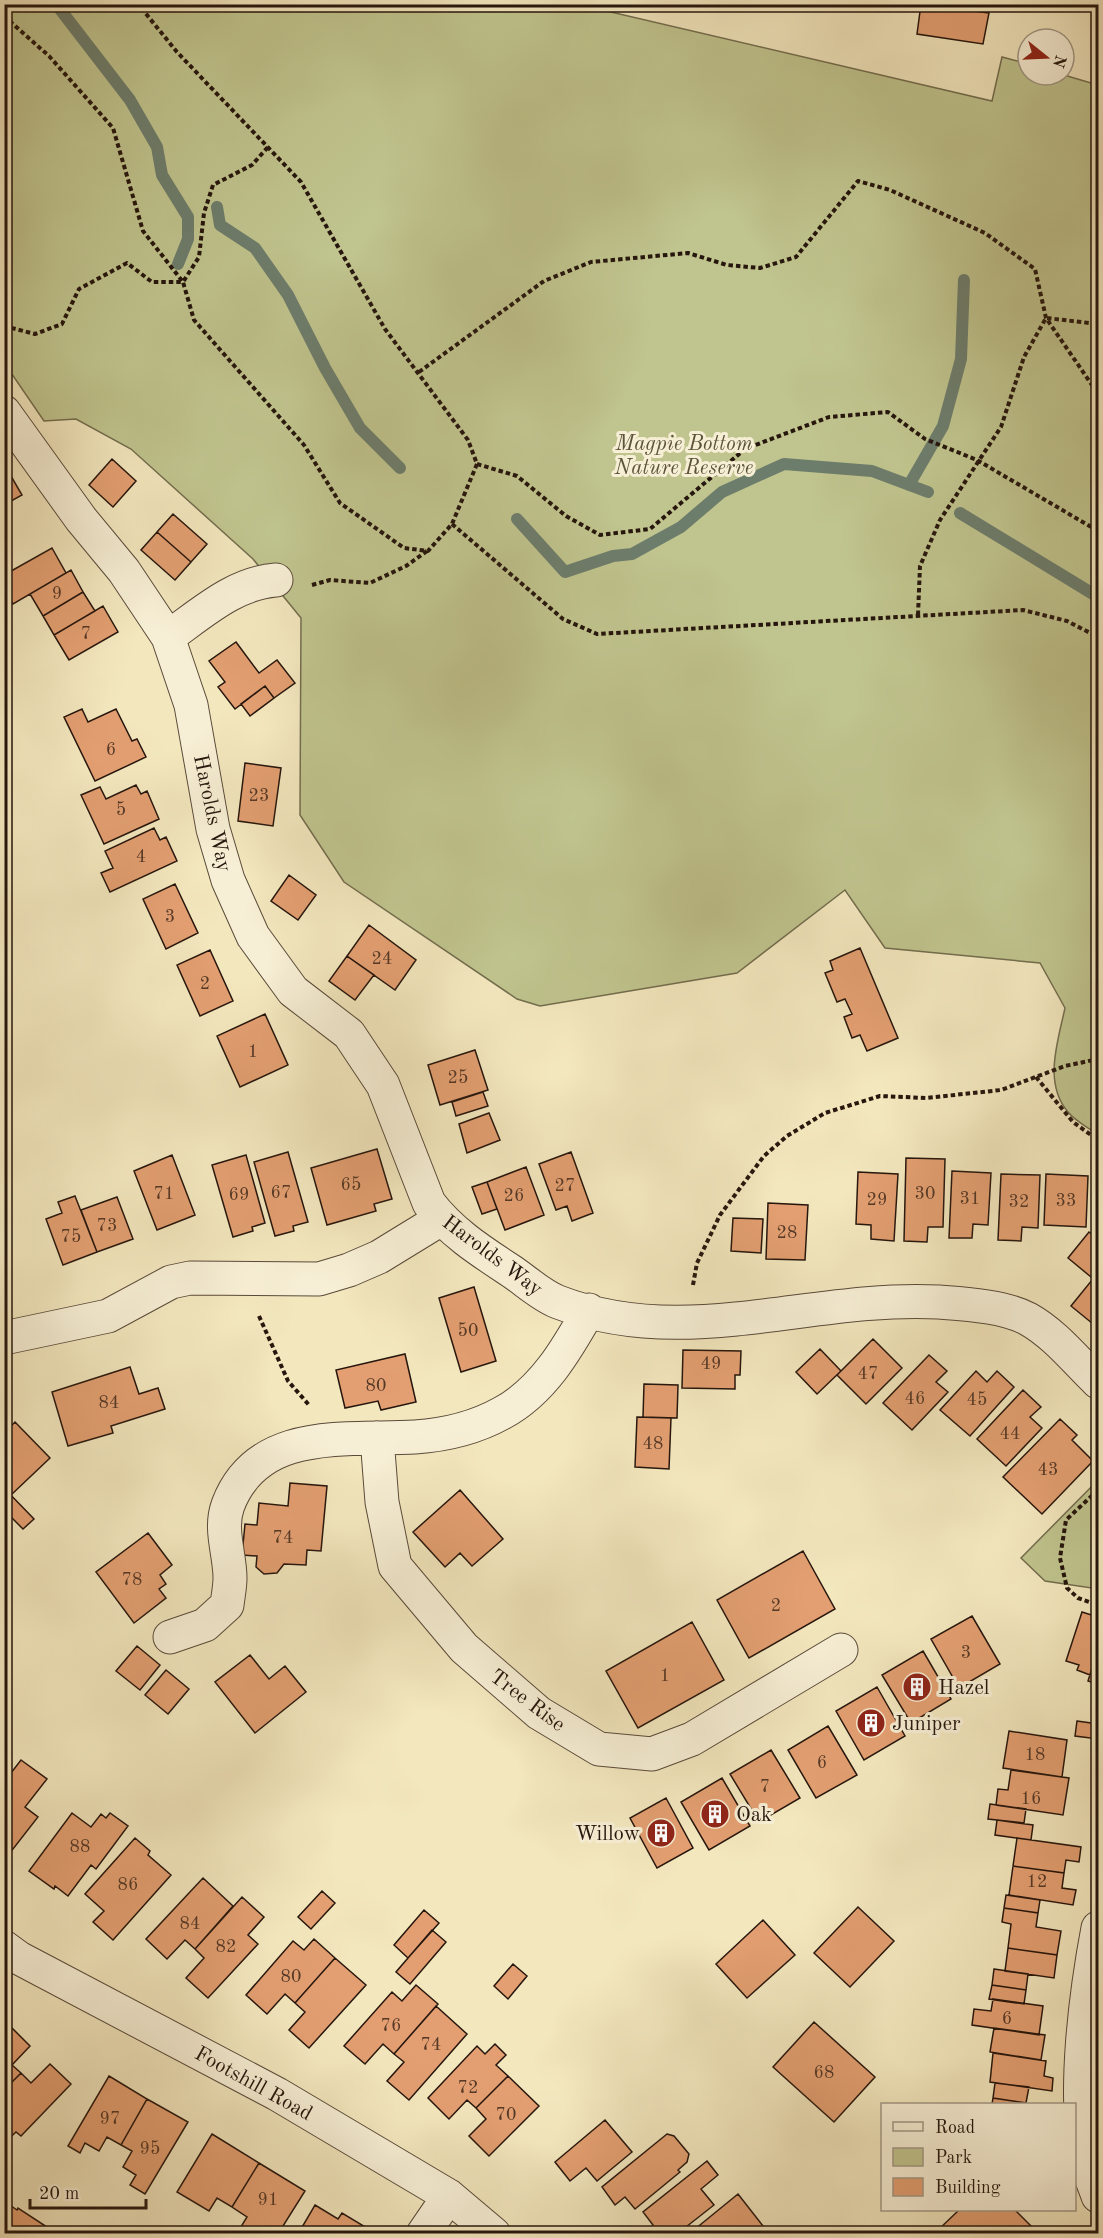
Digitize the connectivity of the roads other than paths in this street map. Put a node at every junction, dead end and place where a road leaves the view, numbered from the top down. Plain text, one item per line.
1 (4, 412) edge
2 (276, 580) road end
3 (168, 637) junction
4 (441, 1219) junction
5 (590, 1310) junction
6 (4, 1338) edge
7 (1098, 1382) edge
8 (377, 1438) junction
9 (170, 1637) dead end
10 (841, 1650) dead end
11 (1098, 1928) edge
12 (4, 1947) edge
13 (449, 2196) junction
14 (1098, 2196) edge
15 (423, 2234) edge
16 (494, 2234) edge

1 - 3 street, Harolds Way
2 - 3 street
3 - 4 street, Harolds Way
4 - 5 street, Harolds Way
4 - 6 street
5 - 7 street, Harolds Way
5 - 8 street
8 - 9 street
8 - 10 street, Tree Rise
11 - 14 street
12 - 13 street, Footshill Road
13 - 15 street
13 - 16 street, Footshill Road

